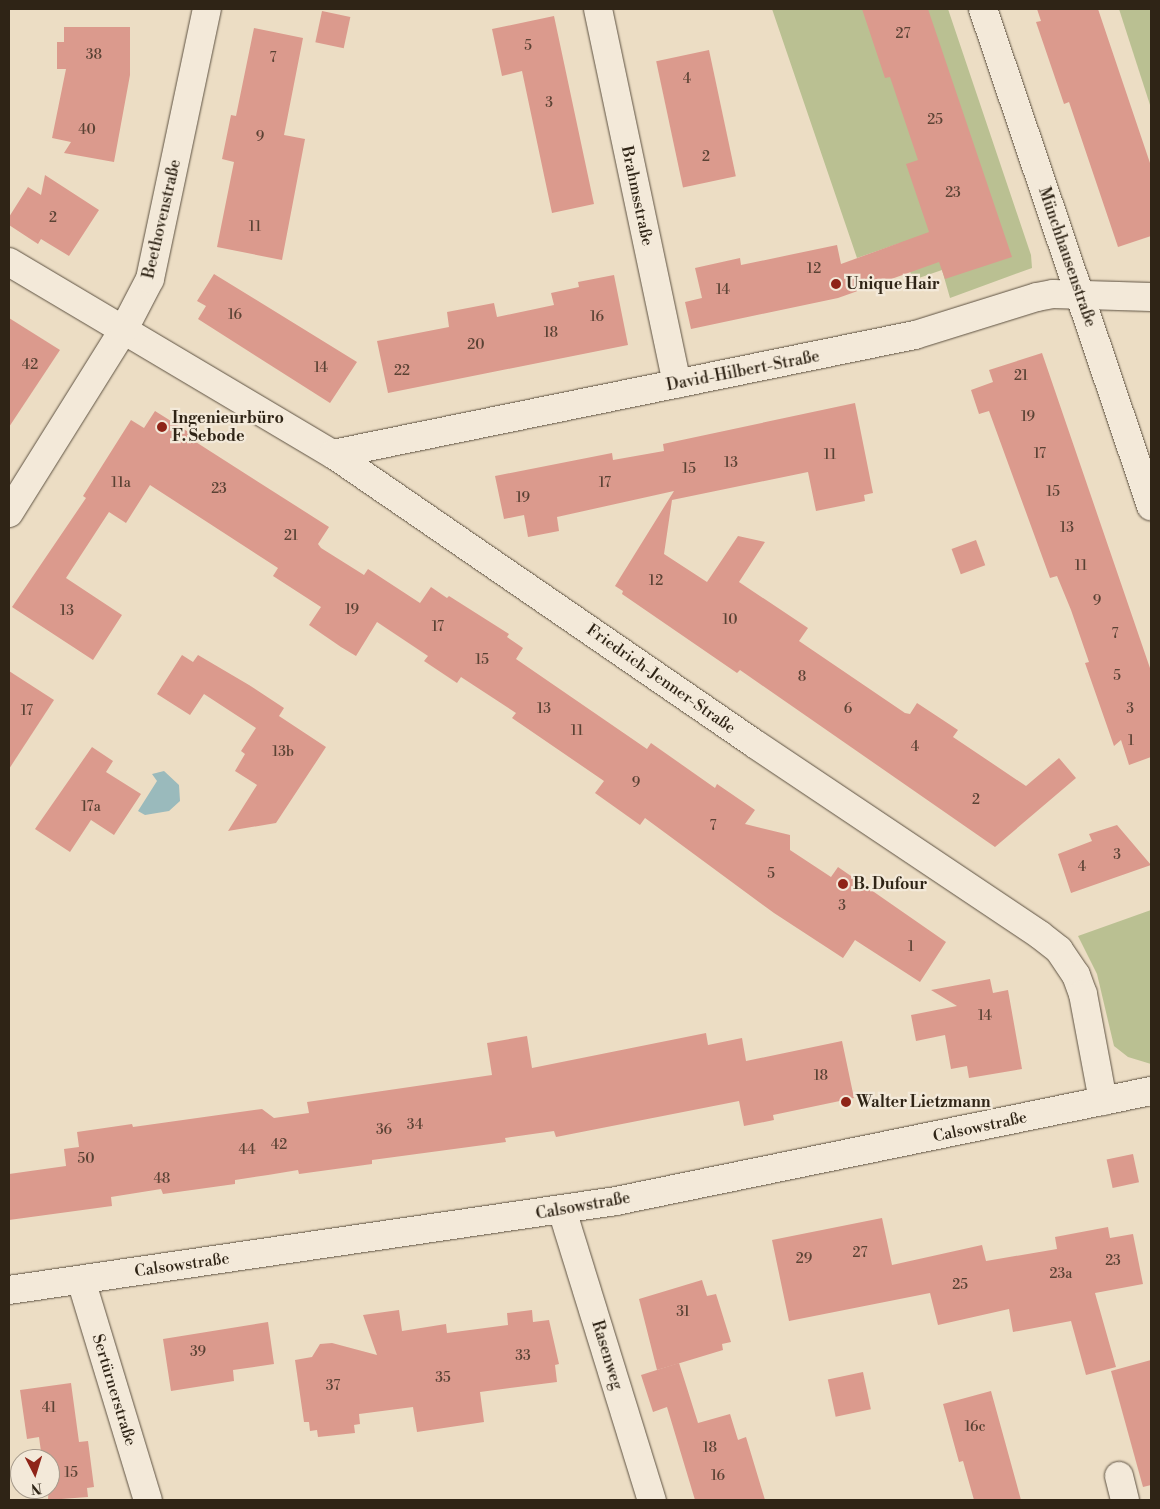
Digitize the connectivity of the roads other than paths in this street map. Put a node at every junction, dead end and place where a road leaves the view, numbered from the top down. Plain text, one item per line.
1 (207, 9) edge
2 (598, 9) edge
3 (983, 9) edge
4 (9, 262) edge
5 (1080, 295) junction
6 (1151, 297) edge
7 (124, 329) junction
8 (677, 384) junction
9 (332, 454) junction
10 (1151, 506) edge
11 (9, 513) edge
12 (1151, 1091) edge
13 (1103, 1101) junction
14 (562, 1210) junction
15 (81, 1280) junction
16 (9, 1290) edge
17 (148, 1500) edge
18 (652, 1500) edge

1 - 7 street, Beethovenstraße
2 - 8 street, Brahmsstraße
3 - 5 street, Münchhausenstraße
4 - 7 street, Friedrich-Jenner-Straße
5 - 6 street, David-Hilbert-Straße
5 - 8 street, David-Hilbert-Straße
5 - 10 street, Münchhausenstraße
7 - 9 street, Friedrich-Jenner-Straße
7 - 11 street, Beethovenstraße
8 - 9 street, David-Hilbert-Straße
9 - 13 street, Friedrich-Jenner-Straße
12 - 13 street, Calsowstraße
13 - 14 street, Calsowstraße
14 - 15 street, Calsowstraße
14 - 18 street, Rasenweg
15 - 16 street, Calsowstraße
15 - 17 street, Sertürnerstraße

